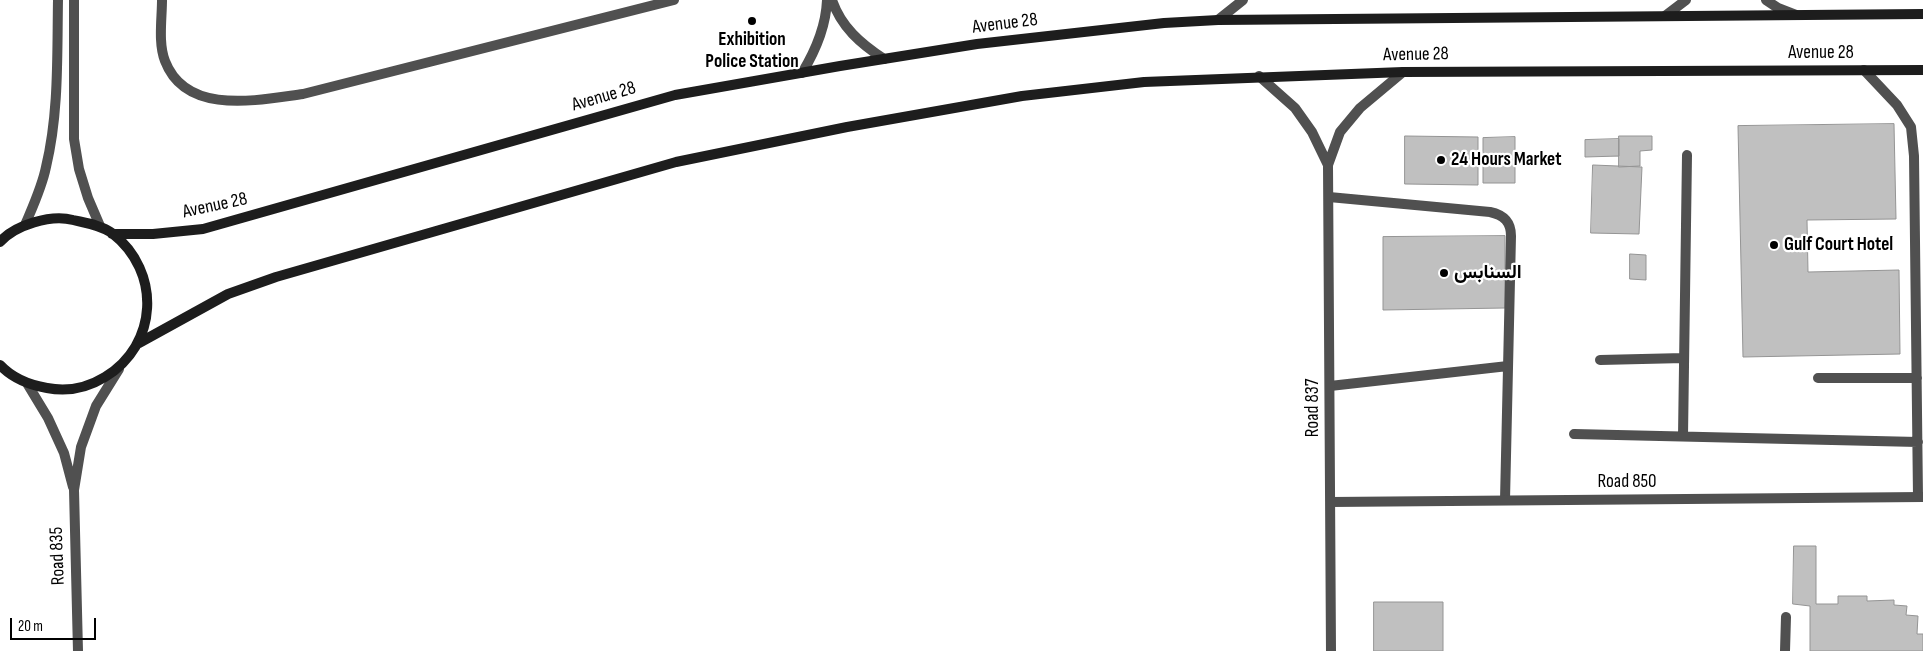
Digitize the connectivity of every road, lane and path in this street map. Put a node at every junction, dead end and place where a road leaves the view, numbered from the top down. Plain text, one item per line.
1 (58, 0) edge
2 (74, 0) edge
3 (162, 0) edge
4 (674, 0) edge
5 (827, 0) edge
6 (832, 0) edge
7 (1243, 0) edge
8 (1686, 0) edge
9 (1766, 0) edge
10 (1923, 14) edge
11 (1665, 16) junction
12 (1799, 16) junction
13 (1218, 20) junction
14 (884, 59) junction
15 (1864, 70) junction
16 (1923, 70) edge
17 (1403, 72) junction
18 (802, 73) junction
19 (1259, 76) junction
20 (1687, 156) dead end
21 (1328, 164) junction
22 (1329, 197) junction
23 (25, 224) junction
24 (100, 226) junction
25 (112, 234) junction
26 (0, 242) edge
27 (1919, 252) edge
28 (139, 343) junction
29 (1684, 358) junction
30 (1600, 360) dead end
31 (1508, 366) junction
32 (2, 369) edge
33 (119, 369) junction
34 (1818, 378) dead end
35 (1917, 378) junction
36 (28, 385) junction
37 (1330, 386) junction
38 (1920, 426) edge
39 (1574, 434) dead end
40 (1683, 436) junction
41 (1918, 442) junction
42 (74, 490) junction
43 (1921, 497) edge
44 (1506, 500) junction
45 (1331, 502) junction
46 (1786, 617) dead end
47 (78, 651) edge
48 (1331, 651) edge
49 (1786, 651) edge

1 - 23 street
2 - 24 street
3 - 4 street
5 - 18 street
6 - 14 street
7 - 13 street
8 - 11 street
9 - 12 street
10 - 12 main road, Avenue 28
11 - 12 main road, Avenue 28
11 - 13 main road, Avenue 28
13 - 14 main road, Avenue 28
14 - 18 main road, Avenue 28
15 - 16 main road, Avenue 28
15 - 17 main road, Avenue 28
15 - 27 street
17 - 19 main road, Avenue 28
17 - 21 street, Road 837
18 - 25 main road, Avenue 28
19 - 21 street, Road 837
19 - 28 main road, Avenue 28
20 - 29 street
21 - 22 street, Road 837
22 - 31 street
22 - 37 street, Road 837
23 - 24 main road
23 - 26 main road
24 - 25 main road
25 - 28 main road
27 - 35 street
28 - 33 main road
29 - 30 street
29 - 40 street
31 - 37 street
31 - 44 street
32 - 36 main road
33 - 36 main road
33 - 42 street, Road 835
34 - 35 street
35 - 38 street
36 - 42 street, Road 835
37 - 45 street, Road 837
38 - 41 street
39 - 40 street
40 - 41 street
41 - 43 street
42 - 47 street, Road 835
43 - 44 street, Road 850
44 - 45 street, Road 850
45 - 48 street, Road 837
46 - 49 street

